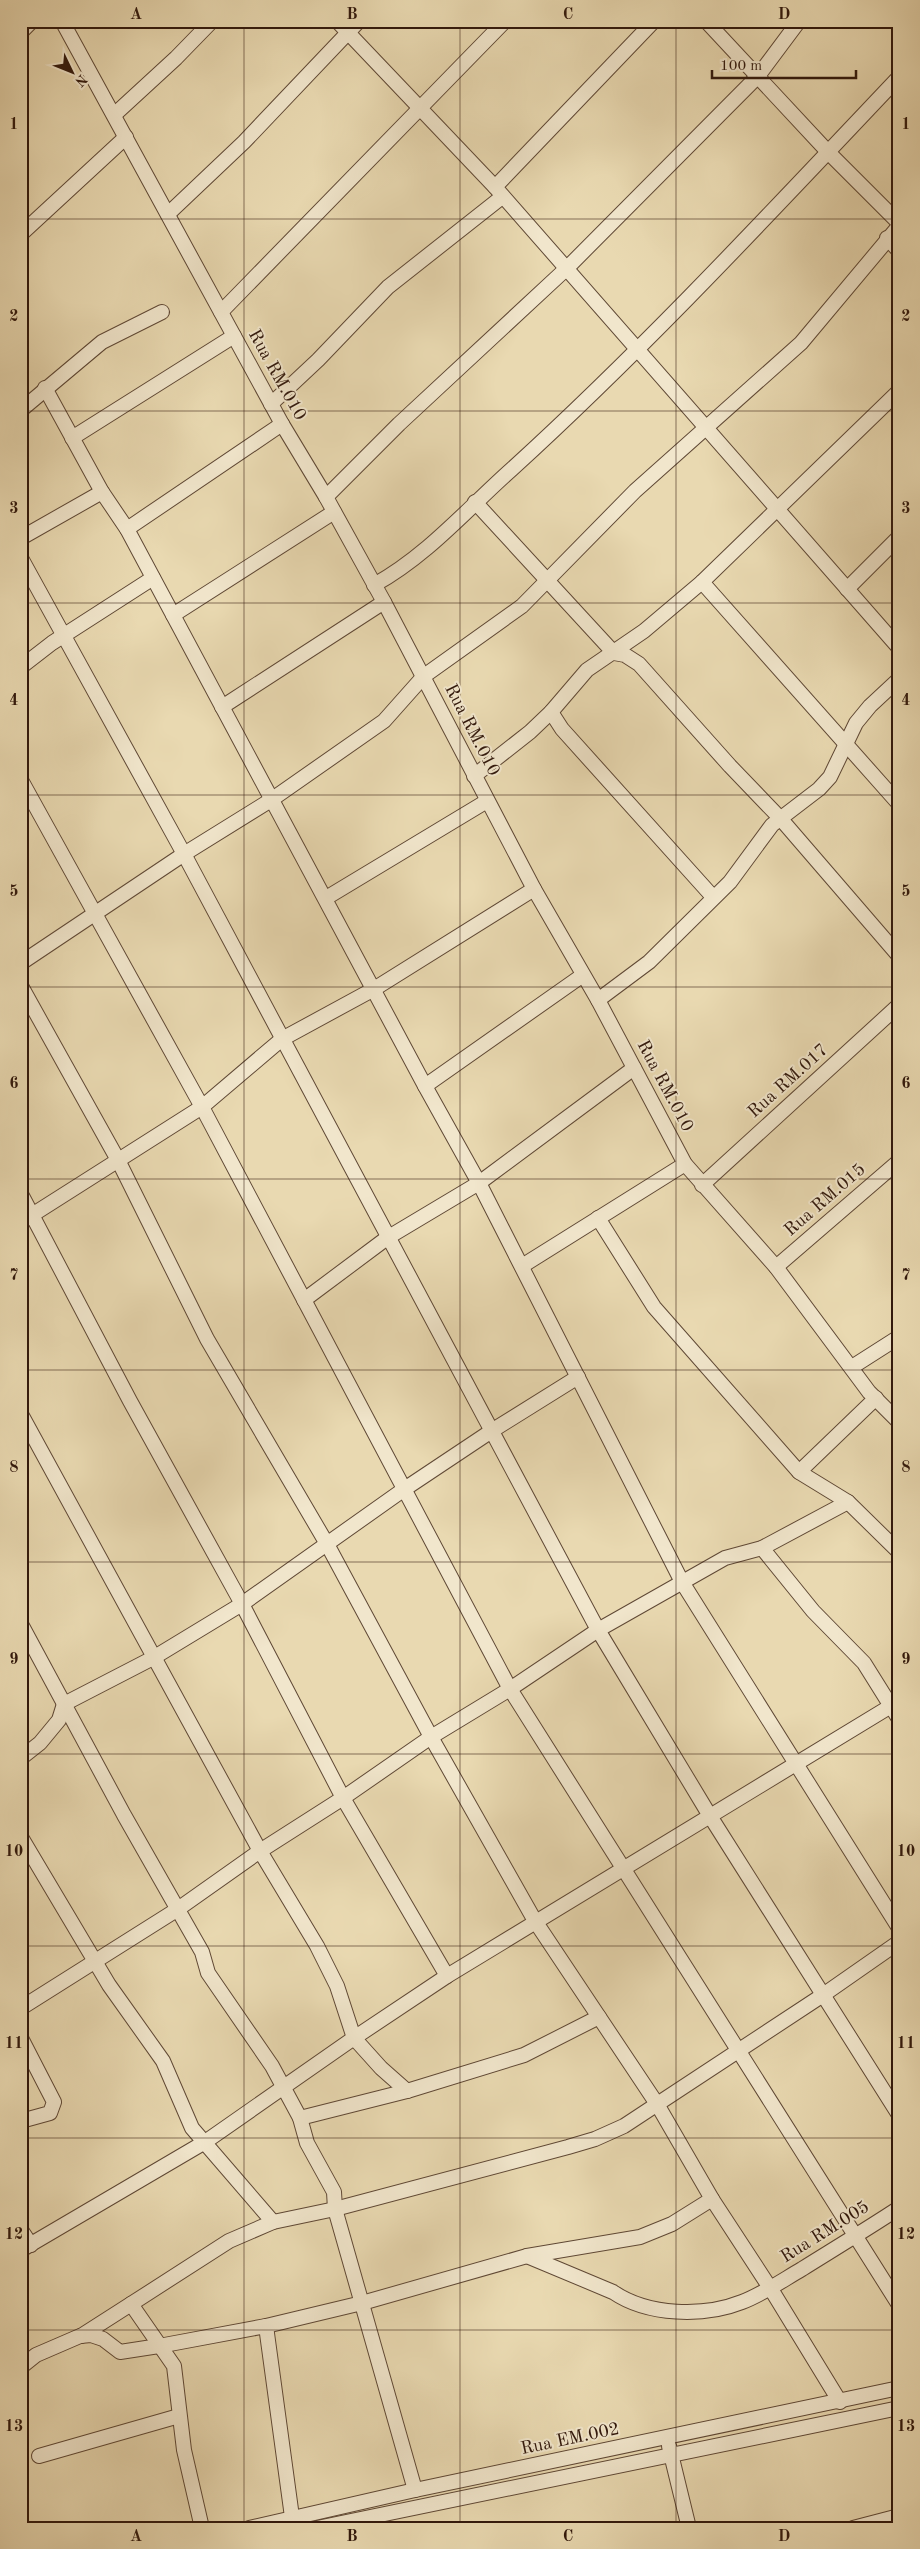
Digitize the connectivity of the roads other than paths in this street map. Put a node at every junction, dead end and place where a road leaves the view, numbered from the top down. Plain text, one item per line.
1 (32, 21) edge
2 (62, 21) edge
3 (212, 21) edge
4 (337, 21) edge
5 (358, 21) edge
6 (506, 21) edge
7 (654, 21) edge
8 (706, 21) edge
9 (799, 21) edge
10 (21, 32) edge
11 (348, 32) junction
12 (758, 76) junction
13 (899, 77) edge
14 (420, 107) junction
15 (114, 115) junction
16 (126, 137) junction
17 (828, 152) junction
18 (499, 192) junction
19 (168, 214) junction
20 (899, 224) edge
21 (21, 234) edge
22 (887, 238) junction
23 (899, 251) edge
24 (567, 268) junction
25 (162, 312) dead end
26 (221, 312) junction
27 (234, 336) junction
28 (638, 349) junction
29 (45, 388) junction
30 (899, 392) edge
31 (271, 404) junction
32 (21, 410) edge
33 (282, 424) junction
34 (706, 426) junction
35 (72, 438) junction
36 (102, 492) junction
37 (326, 497) junction
38 (475, 502) junction
39 (777, 508) junction
40 (334, 512) junction
41 (127, 529) junction
42 (899, 537) edge
43 (21, 538) edge
44 (21, 558) edge
45 (153, 578) junction
46 (546, 581) junction
47 (702, 582) junction
48 (374, 585) junction
49 (847, 589) junction
50 (384, 602) junction
51 (173, 615) junction
52 (644, 631) junction
53 (64, 636) junction
54 (899, 648) edge
55 (614, 654) junction
56 (639, 664) junction
57 (21, 667) edge
58 (424, 676) junction
59 (899, 679) edge
60 (222, 706) junction
61 (551, 712) junction
62 (846, 744) junction
63 (474, 776) junction
64 (21, 780) edge
65 (271, 800) junction
66 (486, 801) junction
67 (899, 804) edge
68 (780, 818) junction
69 (184, 854) junction
70 (534, 889) junction
71 (713, 897) junction
72 (326, 898) junction
73 (95, 915) junction
74 (899, 956) edge
75 (21, 963) edge
76 (582, 975) junction
77 (21, 986) edge
78 (374, 989) junction
79 (598, 1000) junction
80 (899, 1005) edge
81 (282, 1039) junction
82 (634, 1068) junction
83 (425, 1086) junction
84 (202, 1107) junction
85 (118, 1160) junction
86 (899, 1161) edge
87 (685, 1164) junction
88 (479, 1183) junction
89 (702, 1185) junction
90 (21, 1194) edge
91 (27, 1218) edge
92 (598, 1218) junction
93 (387, 1238) junction
94 (522, 1266) junction
95 (776, 1268) junction
96 (304, 1300) junction
97 (899, 1337) edge
98 (852, 1367) junction
99 (578, 1377) junction
100 (876, 1398) junction
101 (21, 1414) edge
102 (899, 1422) edge
103 (493, 1430) junction
104 (799, 1472) junction
105 (403, 1490) junction
106 (848, 1502) junction
107 (326, 1544) junction
108 (762, 1548) junction
109 (899, 1552) edge
110 (682, 1582) junction
111 (242, 1604) junction
112 (21, 1624) edge
113 (598, 1630) junction
114 (153, 1658) junction
115 (510, 1689) junction
116 (64, 1704) junction
117 (891, 1706) junction
118 (899, 1719) edge
119 (431, 1737) junction
120 (21, 1758) edge
121 (795, 1765) junction
122 (343, 1798) junction
123 (710, 1816) junction
124 (21, 1837) edge
125 (260, 1851) junction
126 (623, 1870) junction
127 (178, 1909) junction
128 (535, 1921) junction
129 (899, 1928) edge
130 (899, 1942) edge
131 (94, 1961) junction
132 (447, 1976) junction
133 (823, 1995) junction
134 (21, 2008) edge
135 (599, 2017) junction
136 (21, 2038) edge
137 (354, 2038) junction
138 (739, 2050) junction
139 (283, 2087) junction
140 (407, 2091) junction
141 (657, 2104) junction
142 (899, 2115) edge
143 (300, 2118) junction
144 (21, 2121) edge
145 (205, 2142) junction
146 (712, 2199) junction
147 (899, 2208) edge
148 (335, 2209) junction
149 (273, 2222) junction
150 (21, 2230) edge
151 (856, 2236) junction
152 (26, 2248) edge
153 (527, 2256) junction
154 (770, 2288) junction
155 (362, 2303) junction
156 (131, 2304) junction
157 (899, 2305) edge
158 (266, 2326) junction
159 (80, 2336) junction
160 (160, 2346) junction
161 (21, 2367) edge
162 (899, 2388) edge
163 (840, 2402) junction
164 (899, 2408) edge
165 (179, 2416) junction
166 (666, 2438) junction
167 (672, 2455) junction
168 (38, 2456) dead end
169 (415, 2490) junction
170 (356, 2503) junction
171 (899, 2516) edge
172 (292, 2517) junction
173 (362, 2523) edge
174 (202, 2528) edge
175 (249, 2528) edge
176 (317, 2528) edge
177 (689, 2528) edge
178 (853, 2528) edge

1 - 10 street
2 - 15 street, Rua RM.010
3 - 15 street
4 - 11 street
5 - 11 street
6 - 14 street
7 - 18 street
8 - 12 street
9 - 12 street
11 - 14 street
11 - 19 street
12 - 17 street
12 - 24 street
13 - 17 street
14 - 18 street
14 - 26 street
15 - 16 street, Rua RM.010
16 - 19 street, Rua RM.010
16 - 21 street
17 - 20 street
17 - 28 street
18 - 24 street
18 - 31 street
19 - 26 street, Rua RM.010
20 - 22 street
22 - 23 street
22 - 34 street
24 - 28 street
24 - 37 street
25 - 29 street
26 - 27 street, Rua RM.010
27 - 31 street, Rua RM.010
27 - 35 street
28 - 34 street
28 - 38 street
29 - 32 street
29 - 35 street
30 - 39 street
31 - 33 street, Rua RM.010
33 - 37 street, Rua RM.010
33 - 41 street
34 - 39 street
34 - 46 street
35 - 36 street
36 - 41 street
36 - 43 street
37 - 40 street, Rua RM.010
38 - 46 street
38 - 48 street
39 - 47 street
39 - 49 street
40 - 48 street, Rua RM.010
40 - 51 street
41 - 45 street
42 - 49 street
44 - 53 street
45 - 51 street
45 - 53 street
46 - 55 street
46 - 58 street
47 - 52 street
47 - 62 street
48 - 50 street, Rua RM.010
49 - 54 street
50 - 58 street, Rua RM.010
50 - 60 street
51 - 60 street
52 - 55 street
52 - 56 street
53 - 57 street
53 - 69 street
55 - 56 street
55 - 61 street
56 - 68 street
58 - 63 street, Rua RM.010
58 - 65 street
59 - 62 street
60 - 65 street
61 - 63 street
61 - 71 street
62 - 67 street
62 - 68 street
63 - 66 street, Rua RM.010
64 - 73 street
65 - 69 street
65 - 72 street
66 - 70 street, Rua RM.010
66 - 72 street
68 - 71 street
68 - 74 street
69 - 73 street
69 - 81 street
70 - 76 street, Rua RM.010
70 - 78 street
71 - 79 street
72 - 78 street
73 - 75 street
73 - 84 street
76 - 79 street, Rua RM.010
76 - 83 street
77 - 85 street
78 - 81 street
78 - 83 street
79 - 82 street, Rua RM.010
80 - 89 street, Rua RM.017
81 - 84 street
81 - 93 street
82 - 87 street, Rua RM.010
82 - 88 street
83 - 88 street
84 - 85 street
84 - 96 street
85 - 91 street
85 - 107 street
86 - 95 street, Rua RM.015
87 - 89 street, Rua RM.010
87 - 92 street
88 - 93 street
88 - 94 street
89 - 95 street, Rua RM.010
90 - 91 street
91 - 111 street
92 - 94 street
92 - 104 street
93 - 96 street
93 - 103 street
94 - 99 street
95 - 98 street, Rua RM.010
96 - 105 street
97 - 98 street
98 - 100 street, Rua RM.010
99 - 103 street
99 - 110 street
100 - 102 street, Rua RM.010
100 - 104 street
101 - 114 street
103 - 105 street
103 - 113 street
104 - 106 street
105 - 107 street
105 - 115 street
106 - 108 street
106 - 109 street
107 - 111 street
107 - 119 street
108 - 110 street
108 - 117 street
110 - 113 street
110 - 121 street
111 - 114 street
111 - 122 street
112 - 116 street
113 - 115 street
113 - 123 street
114 - 116 street
114 - 125 street
115 - 119 street
115 - 126 street
116 - 120 street
116 - 127 street
117 - 118 street
117 - 121 street
119 - 122 street
119 - 128 street
121 - 123 street
121 - 129 street
122 - 125 street
122 - 132 street
123 - 126 street
123 - 133 street
124 - 131 street
125 - 127 street
125 - 137 street
126 - 128 street
126 - 138 street
127 - 131 street
127 - 139 street
128 - 132 street
128 - 135 street
130 - 133 street
131 - 134 street
131 - 145 street
132 - 137 street
133 - 138 street
133 - 142 street
135 - 140 street
135 - 141 street
136 - 144 street
137 - 139 street
137 - 140 street
138 - 141 street
138 - 151 street
139 - 143 street
139 - 145 street
140 - 143 street
141 - 146 street
141 - 148 street
143 - 148 street
145 - 149 street
145 - 152 street
146 - 153 street
146 - 154 street
147 - 151 street, Rua RM.005
148 - 149 street
148 - 155 street
149 - 156 street
150 - 152 street
151 - 154 street, Rua RM.005
151 - 157 street
153 - 154 street, Rua RM.005
153 - 155 street
154 - 163 street
155 - 158 street
155 - 169 street
156 - 159 street
156 - 160 street
158 - 160 street
158 - 172 street
159 - 160 street
159 - 161 street
160 - 165 street
162 - 163 street, Rua EM.002
163 - 166 street, Rua EM.002
164 - 167 street, Rua EM.002
165 - 168 street
165 - 174 street
166 - 167 street
166 - 169 street, Rua EM.002
167 - 173 street, Rua EM.002
167 - 177 street
169 - 170 street, Rua EM.002
170 - 172 street, Rua EM.002
170 - 173 street
171 - 178 street
172 - 175 street, Rua EM.002
173 - 176 street, Rua EM.002

